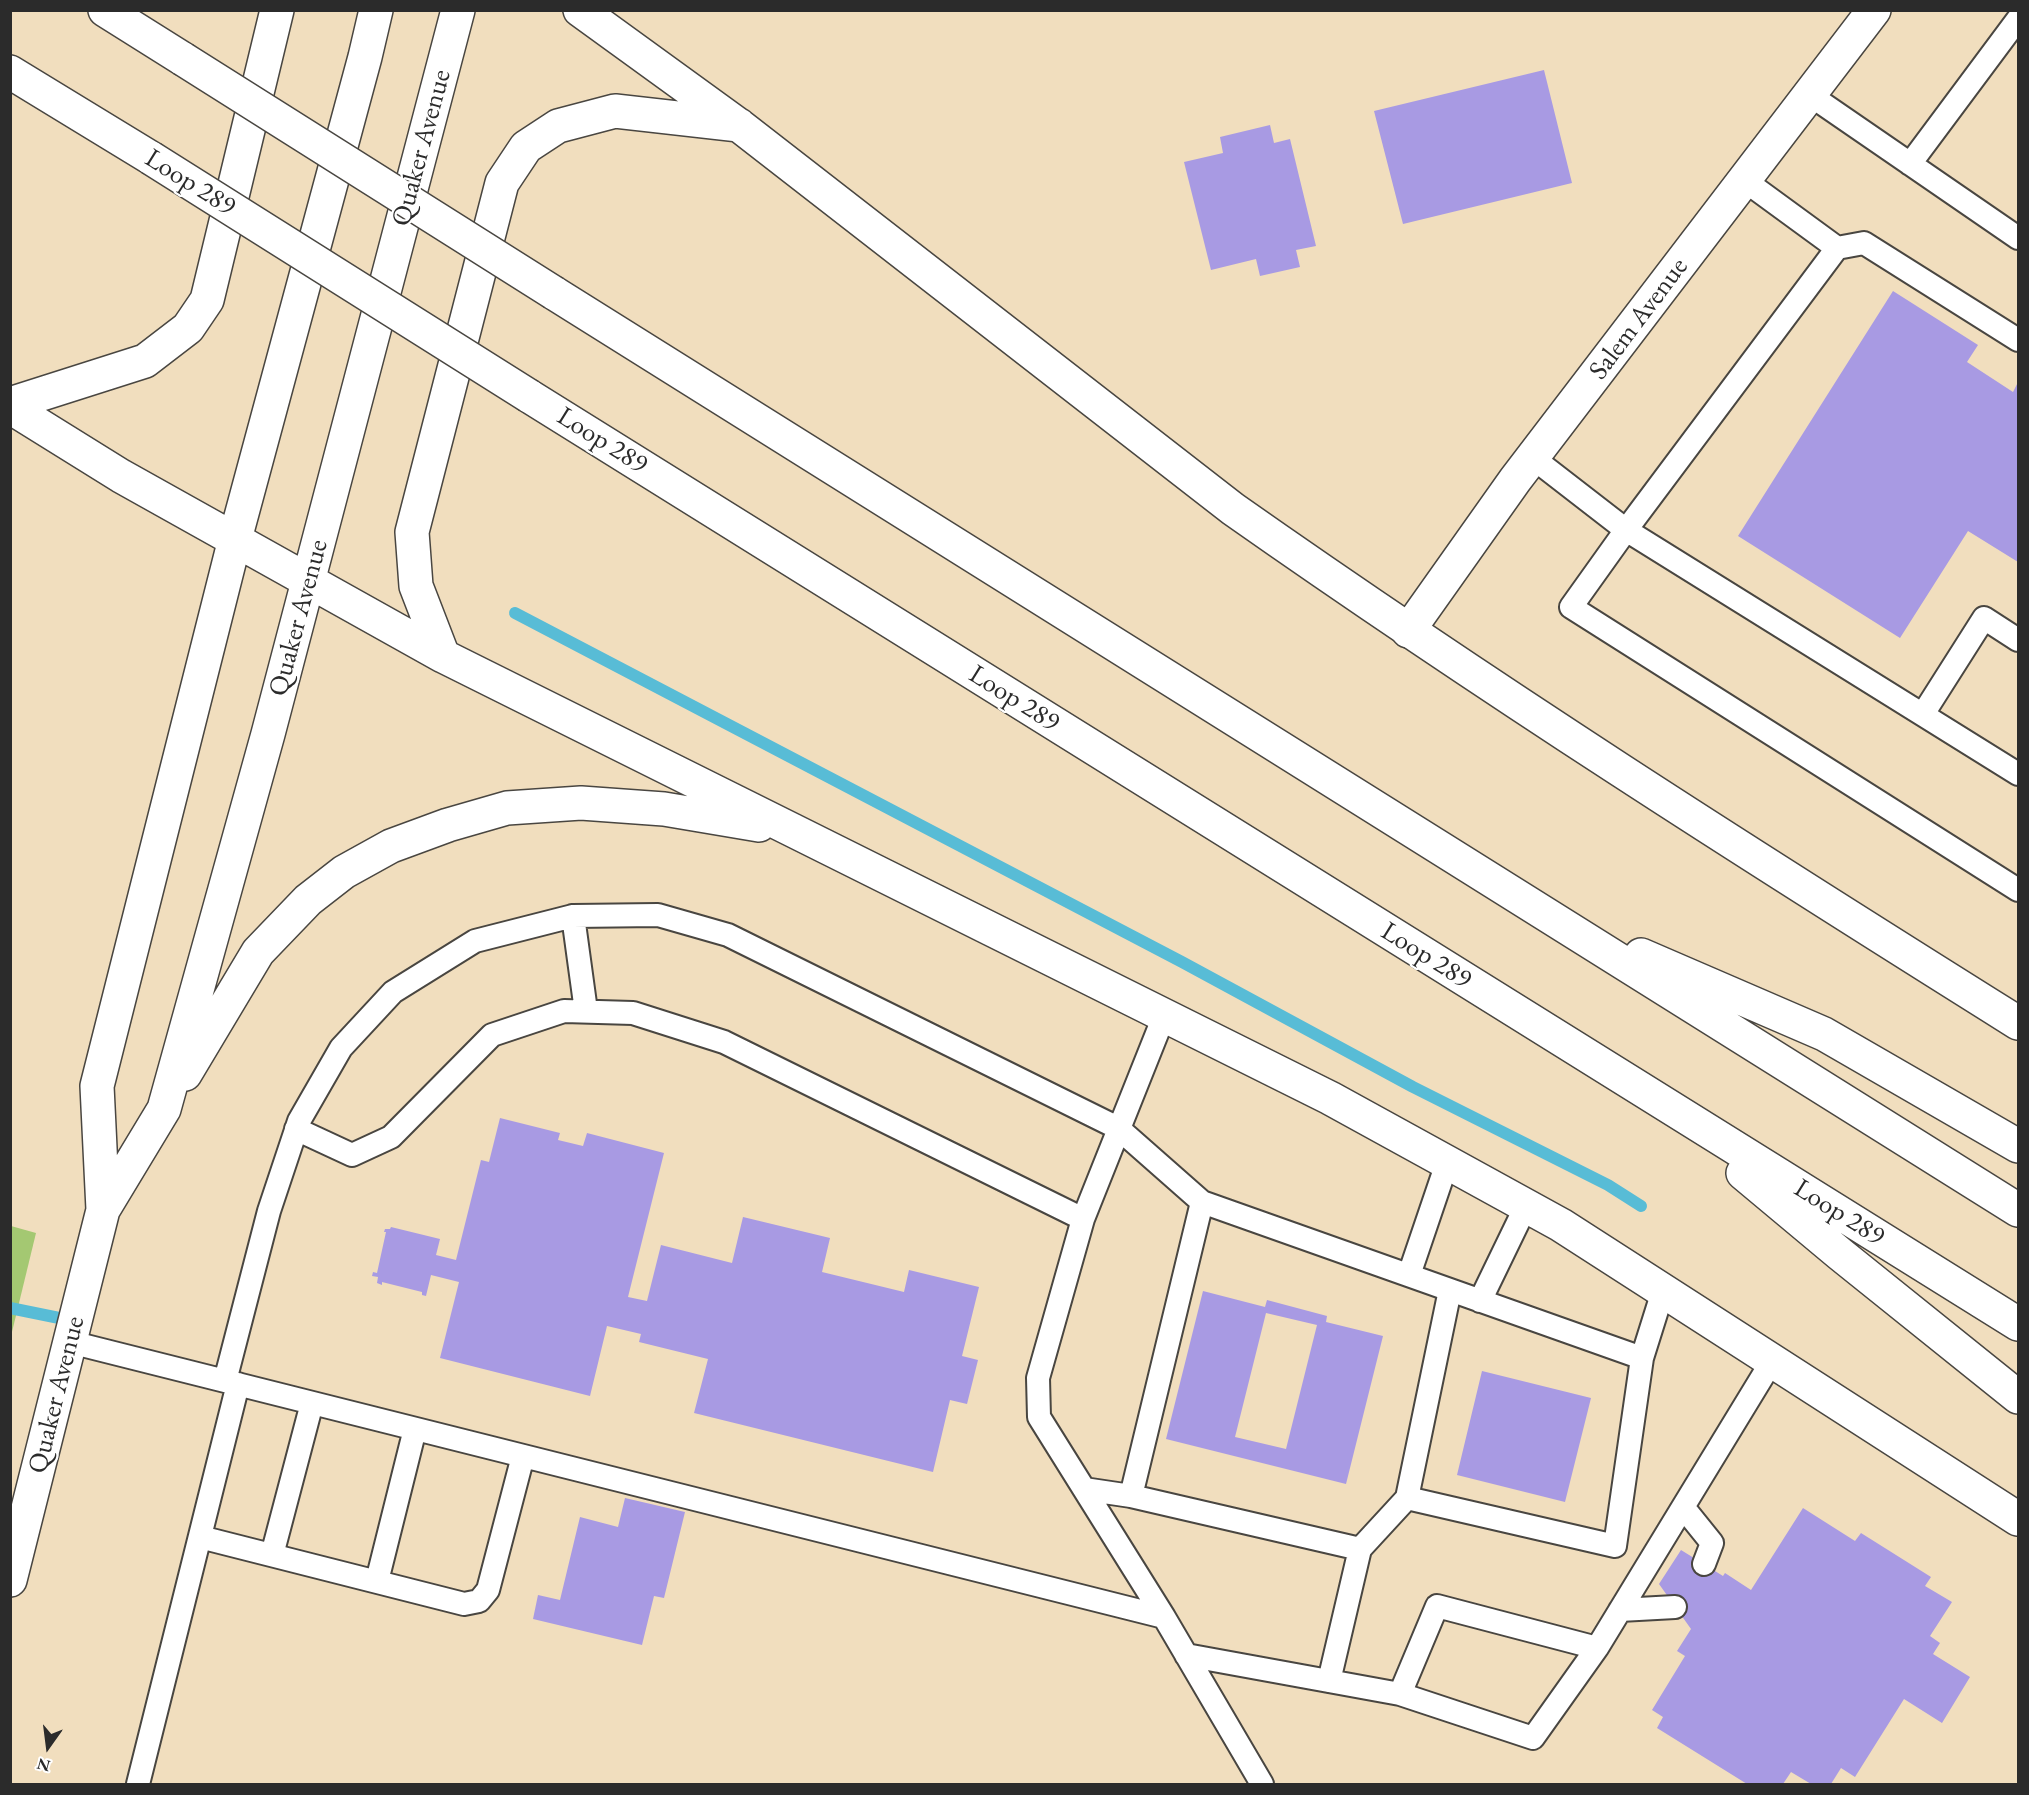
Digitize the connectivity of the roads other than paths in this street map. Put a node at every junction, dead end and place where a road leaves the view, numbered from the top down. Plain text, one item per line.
1 (105, 10) edge
2 (277, 10) edge
3 (376, 10) edge
4 (458, 10) edge
5 (580, 10) edge
6 (1874, 10) edge
7 (2019, 19) edge
8 (10, 72) edge
9 (1810, 95) junction
10 (740, 126) junction
11 (1910, 164) junction
12 (1744, 180) junction
13 (2019, 238) edge
14 (1837, 248) junction
15 (2019, 340) edge
16 (10, 406) edge
17 (1533, 458) junction
18 (1626, 530) junction
19 (235, 539) junction
20 (309, 580) junction
21 (1408, 631) junction
22 (2019, 640) edge
23 (443, 656) junction
24 (1923, 714) junction
25 (2019, 774) edge
26 (792, 830) junction
27 (2019, 890) edge
28 (1544, 913) junction
29 (573, 916) junction
30 (586, 1011) junction
31 (1164, 1016) junction
32 (2019, 1023) edge
33 (1649, 1095) junction
34 (164, 1109) junction
35 (1118, 1128) junction
36 (297, 1129) junction
37 (2019, 1146) edge
38 (1447, 1163) junction
39 (1202, 1202) junction
40 (1526, 1206) junction
41 (103, 1210) junction
42 (2019, 1210) edge
43 (1083, 1219) junction
44 (1409, 1275) junction
45 (1450, 1290) junction
46 (1663, 1291) junction
47 (1480, 1301) junction
48 (2019, 1324) edge
49 (70, 1342) junction
50 (1642, 1358) junction
51 (1772, 1361) junction
52 (231, 1383) junction
53 (2019, 1397) edge
54 (312, 1403) junction
55 (415, 1429) junction
56 (524, 1456) junction
57 (1084, 1490) junction
58 (1131, 1496) junction
59 (1407, 1498) junction
60 (1683, 1507) junction
61 (2019, 1519) edge
62 (200, 1537) junction
63 (1360, 1550) junction
64 (272, 1555) junction
65 (1704, 1564) dead end
66 (10, 1580) edge
67 (377, 1581) junction
68 (1675, 1607) dead end
69 (1620, 1610) junction
70 (1164, 1617) junction
71 (1596, 1648) junction
72 (1186, 1655) junction
73 (1329, 1681) junction
74 (1400, 1694) junction
75 (138, 1785) edge
76 (1262, 1785) edge

1 - 28 main road, bridge
2 - 16 main road
3 - 19 main road, Quaker Avenue
4 - 20 main road, Quaker Avenue
5 - 10 main road
6 - 9 main road, Salem Avenue
7 - 11 lane
8 - 33 main road, Loop 289, bridge
9 - 11 lane
9 - 12 main road, Salem Avenue
10 - 21 main road
10 - 23 main road
11 - 13 lane
12 - 14 lane
12 - 17 main road, Salem Avenue
14 - 15 lane
14 - 18 lane
16 - 19 main road
17 - 18 lane
17 - 21 main road, Salem Avenue
18 - 24 lane
18 - 27 lane
19 - 20 main road
19 - 41 main road, Quaker Avenue
20 - 23 main road
20 - 34 main road, Quaker Avenue
21 - 32 main road
22 - 24 lane
23 - 26 main road
24 - 25 lane
26 - 31 main road
26 - 34 main road
28 - 37 main road
28 - 42 main road
29 - 30 lane
29 - 35 lane
29 - 36 lane
30 - 36 lane
30 - 43 lane
31 - 35 lane
31 - 38 main road
33 - 48 main road, Loop 289
33 - 53 main road
34 - 41 main road, Quaker Avenue
35 - 39 lane
35 - 43 lane
36 - 52 lane
38 - 40 main road
38 - 44 lane
39 - 44 lane
39 - 58 lane
40 - 46 main road
40 - 47 lane
41 - 49 main road, Quaker Avenue
43 - 57 lane
44 - 45 lane
45 - 47 lane
45 - 59 lane
46 - 50 lane
46 - 51 main road
47 - 50 lane
49 - 52 lane
49 - 66 main road, Quaker Avenue
50 - 59 lane
51 - 60 lane
51 - 61 main road
52 - 54 lane
52 - 62 lane
54 - 55 lane
54 - 64 lane
55 - 56 lane
55 - 67 lane
56 - 67 lane
56 - 70 lane
57 - 58 lane
57 - 70 lane
58 - 63 lane
59 - 63 lane
60 - 65 lane
60 - 69 lane
62 - 64 lane
62 - 75 lane
63 - 73 lane
64 - 67 lane
68 - 69 lane
69 - 71 lane
70 - 72 lane
71 - 74 lane
71 - 74 lane
72 - 73 lane
72 - 76 lane
73 - 74 lane

